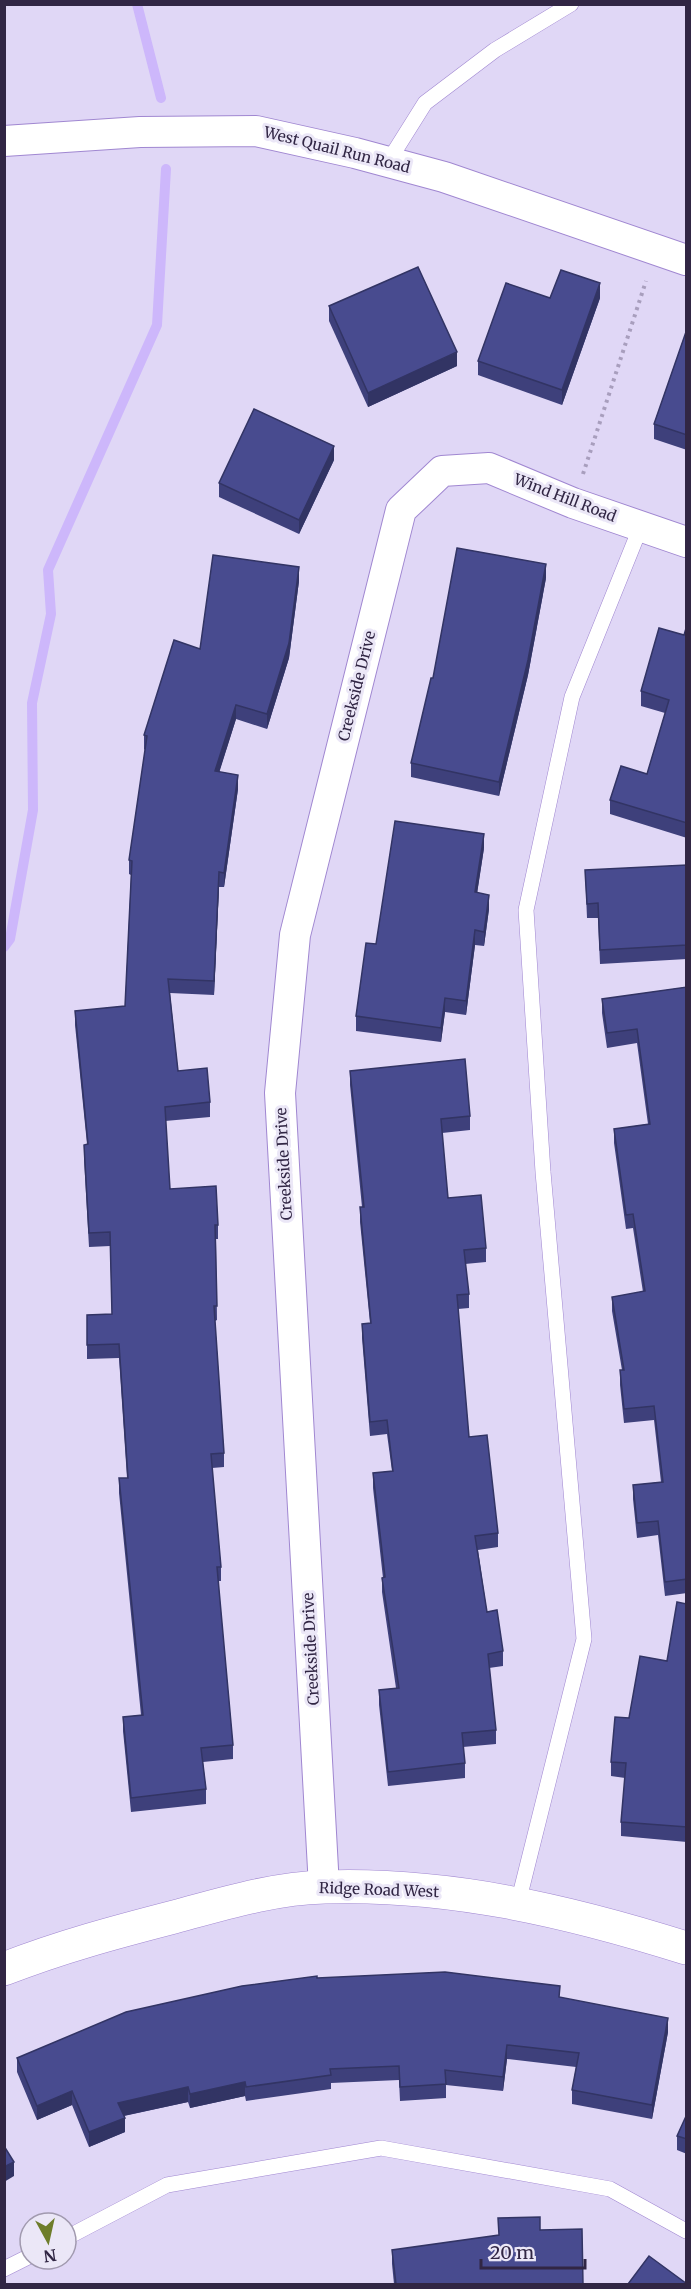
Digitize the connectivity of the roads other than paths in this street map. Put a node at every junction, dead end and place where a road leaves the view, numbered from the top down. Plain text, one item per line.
1 (571, 4) edge
2 (4, 141) edge
3 (388, 162) junction
4 (687, 260) edge
5 (442, 471) joint
6 (640, 526) junction
7 (687, 542) edge
8 (324, 1887) junction
9 (518, 1903) junction
10 (687, 1948) edge
11 (4, 1969) edge
12 (687, 2231) edge
13 (78, 2232) edge
14 (18, 2262) edge
15 (4, 2269) edge

1 - 3 lane
2 - 3 street, West Quail Run Road
3 - 4 street, West Quail Run Road
5 - 6 street, Wind Hill Road
5 - 8 street, Creekside Drive
6 - 7 street, Wind Hill Road
6 - 9 lane
8 - 9 street, Ridge Road West
8 - 11 street, Ridge Road West
9 - 10 street, Ridge Road West
12 - 13 lane
14 - 15 lane

